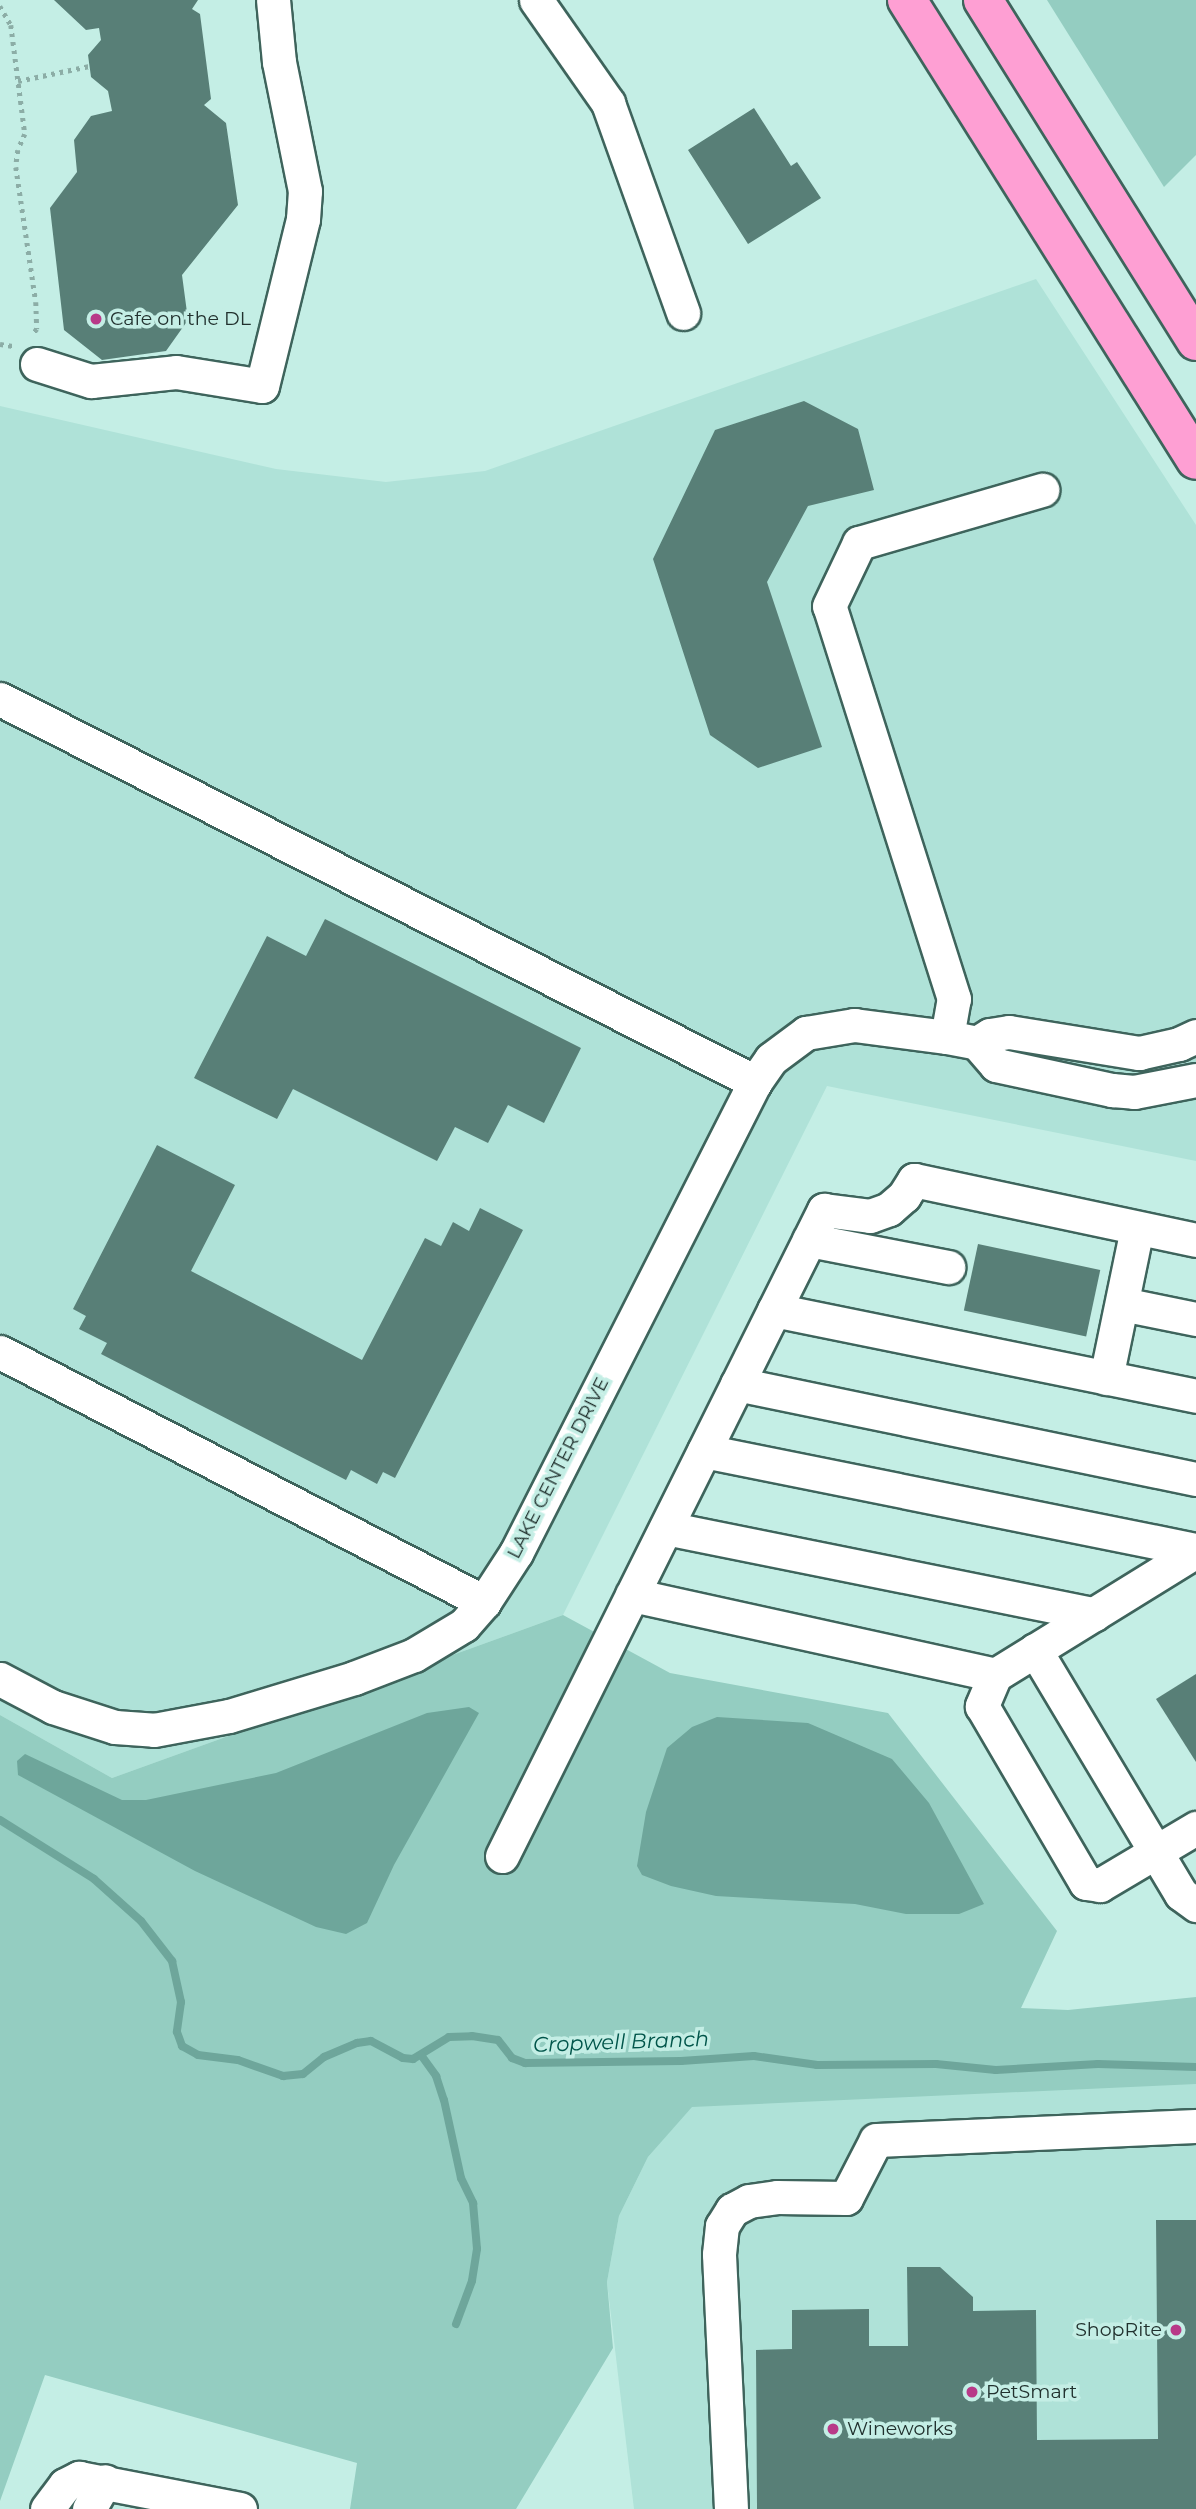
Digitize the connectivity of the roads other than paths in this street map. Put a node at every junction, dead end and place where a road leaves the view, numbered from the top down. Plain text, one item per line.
1 (273, 0) edge
2 (536, 0) edge
3 (907, 0) edge
4 (983, 0) edge
5 (683, 313) dead end
6 (1196, 341) edge
7 (29, 350) road end
8 (1196, 460) edge
9 (1041, 490) dead end
10 (0, 699) edge
11 (1196, 1036) edge
12 (962, 1040) junction
13 (1196, 1080) edge
14 (755, 1082) junction
15 (1138, 1228) junction
16 (809, 1240) junction
17 (1196, 1240) edge
18 (948, 1267) dead end
19 (1122, 1304) junction
20 (774, 1310) junction
21 (1196, 1319) edge
22 (0, 1352) edge
23 (1106, 1378) junction
24 (737, 1384) junction
25 (1196, 1396) edge
26 (704, 1451) junction
27 (1196, 1479) edge
28 (666, 1528) junction
29 (1196, 1550) edge
30 (632, 1595) junction
31 (484, 1602) junction
32 (1094, 1614) junction
33 (1035, 1650) junction
34 (995, 1675) junction
35 (0, 1679) edge
36 (1196, 1828) edge
37 (1156, 1853) junction
38 (502, 1856) dead end
39 (1196, 1905) edge
40 (1196, 2126) edge
41 (97, 2495) edge
42 (47, 2509) edge
43 (240, 2509) edge
44 (731, 2509) edge

1 - 7 lane
2 - 5 lane
3 - 8 highway
4 - 6 highway
9 - 12 lane
10 - 14 lane
11 - 12 lane, LAKE CENTER DRIVE
12 - 13 lane
12 - 14 lane, LAKE CENTER DRIVE
14 - 31 lane, LAKE CENTER DRIVE
15 - 16 lane
15 - 17 lane
15 - 19 lane
16 - 18 lane
16 - 20 lane
19 - 21 lane
19 - 23 lane
20 - 23 lane
20 - 24 lane
22 - 31 lane
23 - 25 lane
24 - 26 lane
24 - 27 lane
26 - 28 lane
26 - 29 lane
28 - 30 lane
28 - 32 lane
29 - 32 lane
30 - 34 lane
30 - 38 lane
31 - 35 lane, LAKE CENTER DRIVE
32 - 33 lane
33 - 34 lane
33 - 37 lane
34 - 37 lane
36 - 37 lane
37 - 39 lane
40 - 44 lane
41 - 42 lane
41 - 43 lane

